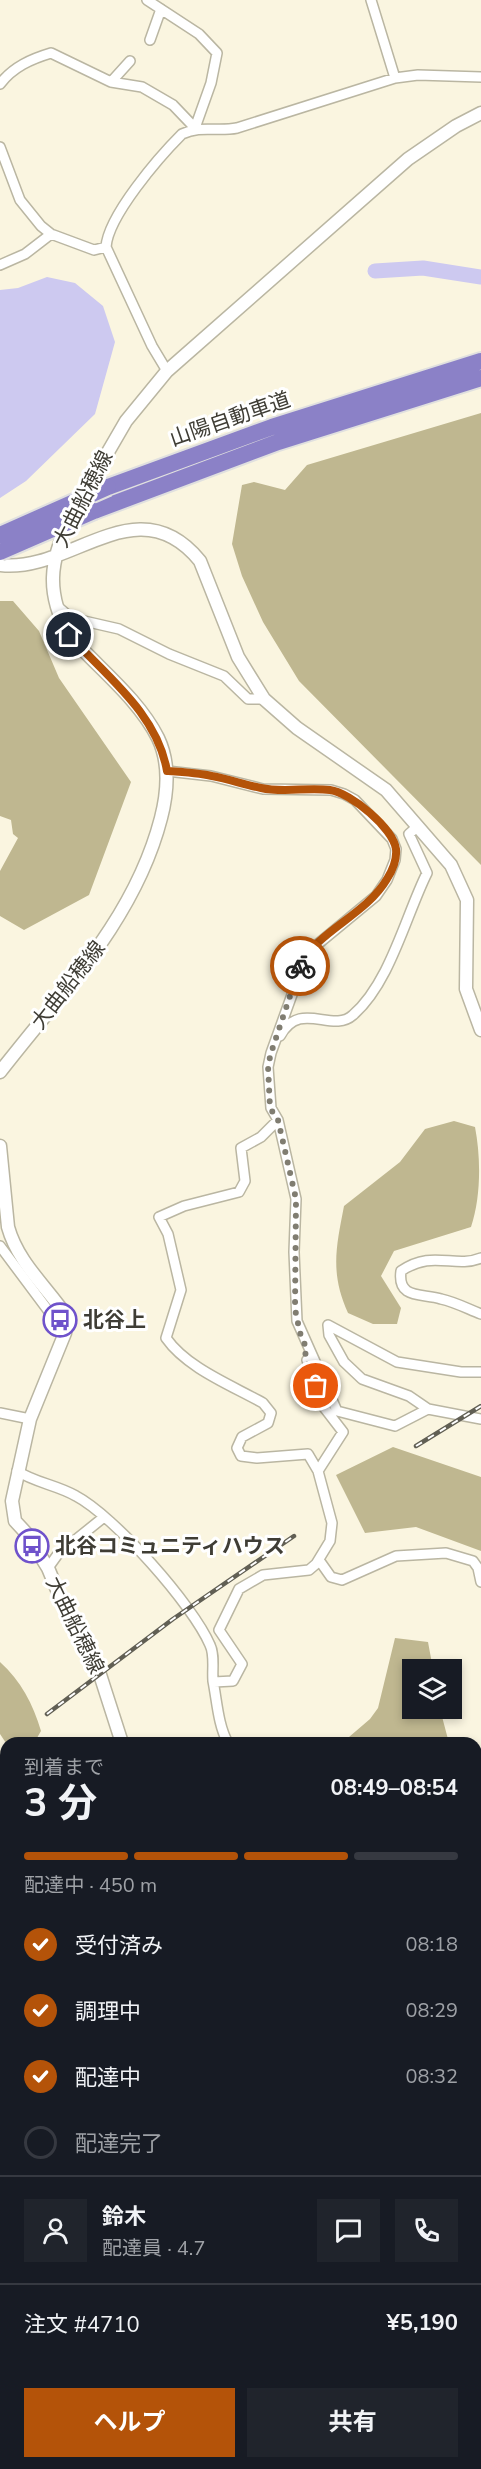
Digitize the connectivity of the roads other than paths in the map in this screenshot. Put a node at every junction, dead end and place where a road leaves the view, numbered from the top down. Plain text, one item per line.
1 (147, 0) edge
2 (371, 0) edge
3 (161, 9) junction
4 (150, 40) dead end
5 (130, 61) dead end
6 (481, 77) edge
7 (395, 78) junction
8 (111, 82) junction
9 (0, 84) edge
10 (481, 113) edge
11 (195, 128) junction
12 (0, 147) edge
13 (51, 234) junction
14 (106, 247) junction
15 (0, 265) edge
16 (481, 361) edge
17 (167, 371) junction
18 (481, 378) edge
19 (0, 535) edge
20 (0, 552) edge
21 (55, 554) junction
22 (0, 565) edge
23 (57, 606) junction
24 (264, 699) junction
25 (167, 771) junction
26 (417, 827) junction
27 (481, 1030) edge
28 (271, 1053) junction
29 (0, 1072) edge
30 (278, 1120) junction
31 (0, 1146) edge
32 (0, 1153) edge
33 (0, 1246) edge
34 (481, 1258) edge
35 (481, 1314) edge
36 (65, 1333) junction
37 (307, 1350) junction
38 (481, 1372) edge
39 (428, 1409) junction
40 (0, 1413) edge
41 (30, 1419) junction
42 (481, 1419) edge
43 (17, 1471) junction
44 (318, 1471) junction
45 (104, 1517) junction
46 (319, 1560) junction
47 (48, 1568) junction
48 (481, 1582) edge
49 (214, 1682) junction
50 (120, 1737) edge
51 (226, 1737) edge

1 - 3 street
2 - 7 street
3 - 4 street
3 - 11 street
5 - 8 street
6 - 7 street
7 - 11 street
8 - 9 street
8 - 11 street
10 - 17 main road, 大曲船穂線
11 - 14 street
12 - 13 street
13 - 14 street
13 - 15 street
14 - 17 street
16 - 19 highway, 山陽自動車道, bridge
17 - 21 main road, 大曲船穂線
18 - 20 highway, 山陽自動車道, bridge
21 - 22 main road
21 - 23 main road, 大曲船穂線
21 - 24 main road
23 - 24 street
23 - 25 main road, 大曲船穂線
24 - 26 main road
25 - 28 street
25 - 29 main road, 大曲船穂線
26 - 27 main road
26 - 28 street
28 - 30 street
30 - 37 street
30 - 44 street
31 - 32 main road
32 - 36 main road
33 - 36 street
34 - 35 street
36 - 41 main road, 大曲船穂線
37 - 39 street
37 - 44 street
38 - 39 street
39 - 42 street
40 - 41 street
41 - 43 main road, 大曲船穂線
43 - 45 street
43 - 47 main road, 大曲船穂線
44 - 46 street
45 - 47 street
45 - 49 street
46 - 48 street
46 - 49 street
47 - 50 main road, 大曲船穂線
49 - 51 street

